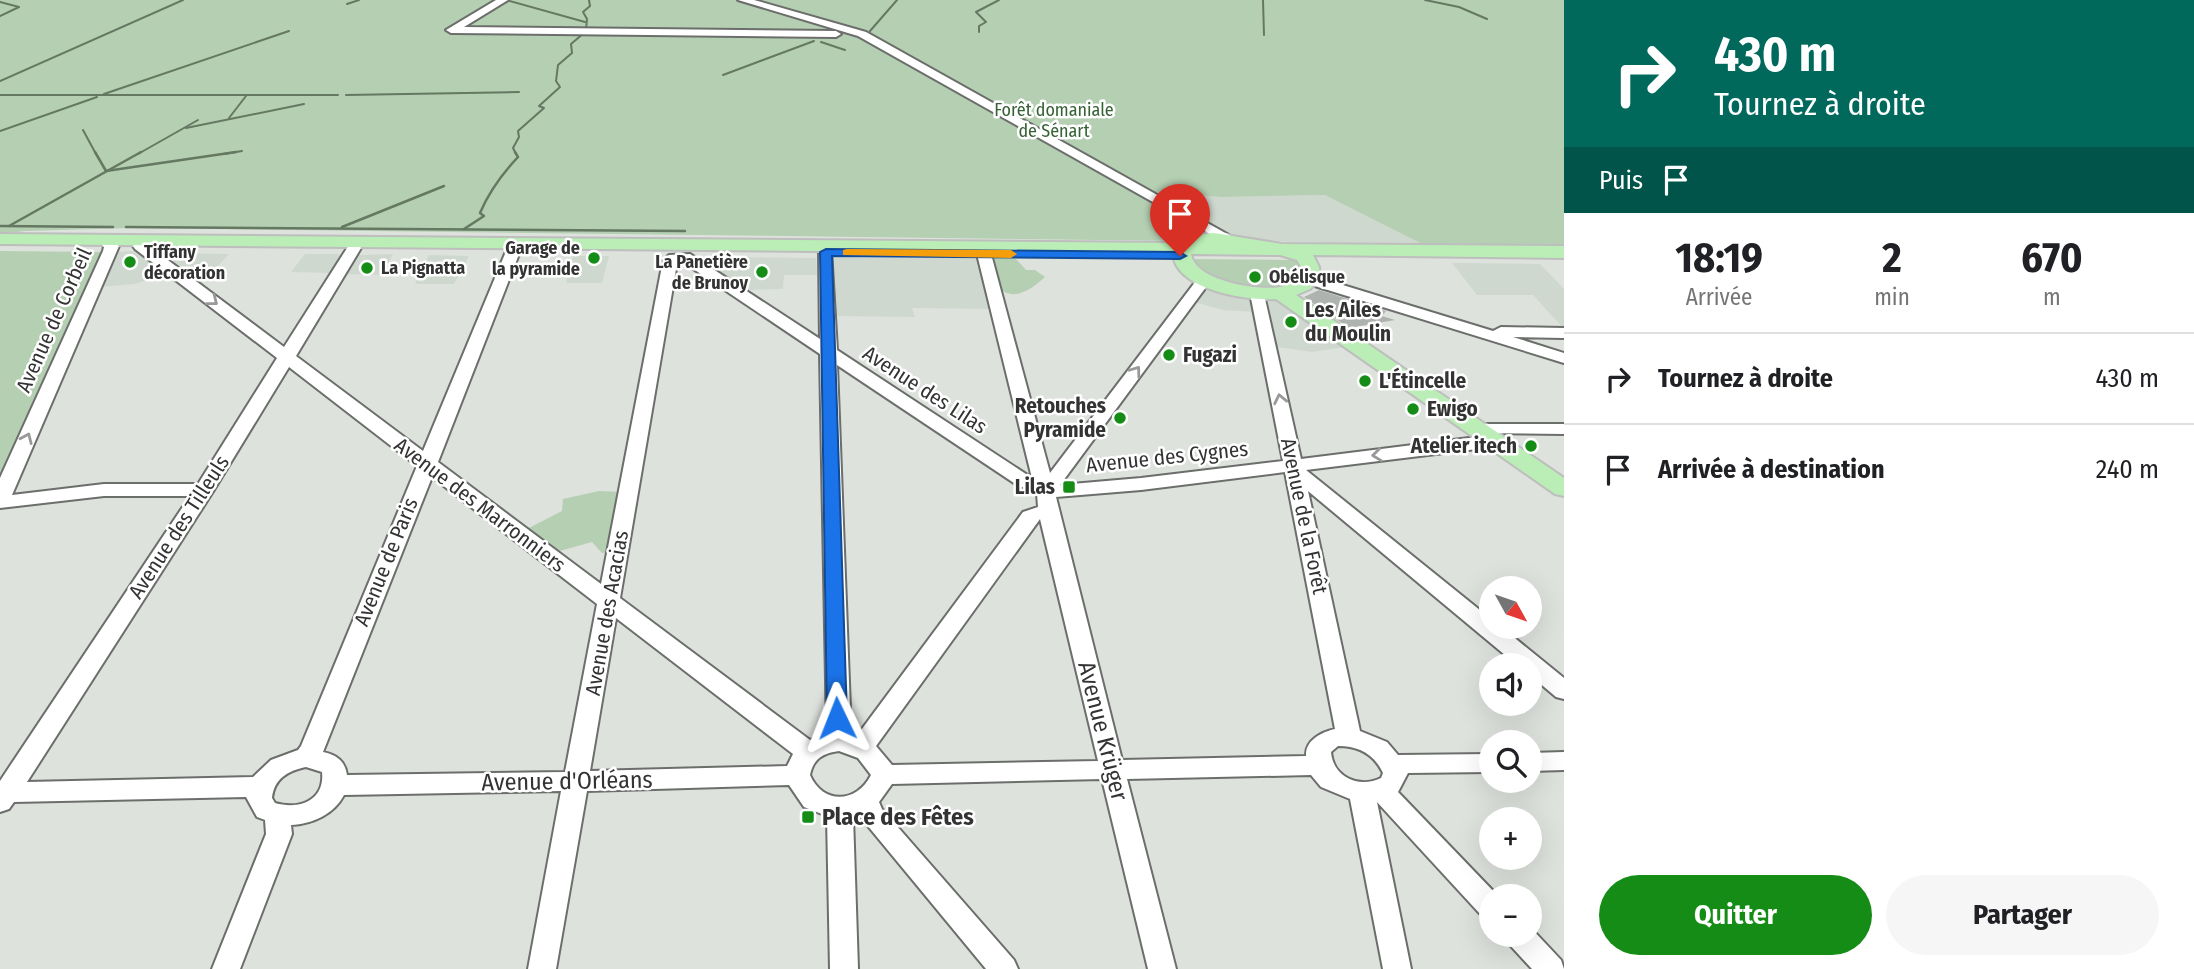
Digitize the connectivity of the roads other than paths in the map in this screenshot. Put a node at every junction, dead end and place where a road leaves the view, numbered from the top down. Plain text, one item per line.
1 (503, 0) edge
2 (743, 0) edge
3 (862, 34) junction
4 (0, 239) edge
5 (108, 242) junction
6 (1189, 242) junction
7 (1261, 244) junction
8 (0, 245) edge
9 (166, 246) junction
10 (354, 248) junction
11 (514, 249) junction
12 (1363, 251) junction
13 (826, 252) junction
14 (1564, 252) edge
15 (1296, 253) junction
16 (680, 254) junction
17 (984, 254) junction
18 (1564, 259) edge
19 (1205, 280) junction
20 (1310, 280) junction
21 (1269, 293) junction
22 (1564, 332) edge
23 (1490, 335) junction
24 (827, 352) junction
25 (286, 357) junction
26 (1564, 358) edge
27 (1564, 429) edge
28 (1485, 435) junction
29 (426, 463) junction
30 (1295, 468) junction
31 (1564, 489) edge
32 (204, 490) junction
33 (1047, 492) junction
34 (0, 501) edge
35 (609, 601) junction
36 (1564, 691) edge
37 (1351, 738) junction
38 (850, 745) junction
39 (306, 758) junction
40 (1564, 761) edge
41 (1542, 762) edge
42 (802, 763) junction
43 (1479, 763) edge
44 (1392, 764) junction
45 (1319, 765) junction
46 (1113, 770) junction
47 (884, 775) junction
48 (576, 782) junction
49 (337, 785) junction
50 (260, 787) junction
51 (1372, 792) junction
52 (2, 796) edge
53 (853, 804) junction
54 (277, 816) junction
55 (1479, 895) edge
56 (1530, 947) edge
57 (226, 969) edge
58 (542, 969) edge
59 (845, 969) edge
60 (1004, 969) edge
61 (1162, 969) edge
62 (1396, 969) edge
63 (1551, 969) edge

1 - 3 street
2 - 3 street
3 - 6 street
4 - 5 main road
5 - 8 main road
5 - 9 main road
5 - 9 main road
34 -> 5 street, Avenue de Corbeil
6 - 7 main road
6 - 9 main road
6 - 15 main road
6 - 17 main road
6 - 19 main road
7 - 12 main road
7 - 15 main road
9 - 10 main road
9 -> 25 street, Avenue des Marronniers
10 - 11 main road
10 - 25 street, Avenue des Tilleuls
11 - 16 main road
11 - 29 street, Avenue de Paris
12 - 14 main road
12 - 15 main road
13 - 16 main road
13 - 17 main road
13 - 24 street
15 - 18 main road
15 - 20 main road
16 - 24 street, Avenue des Lilas
16 - 35 street, Avenue des Acacias
17 - 33 street, Avenue Krüger
19 - 21 main road
33 -> 19 street
20 - 21 main road
20 - 23 street
21 - 28 main road
30 -> 21 street, Avenue de la Forêt
22 - 23 street
23 - 26 street
24 - 33 street, Avenue des Lilas
24 - 38 street
25 - 29 street, Avenue des Marronniers
25 - 32 street, Avenue des Tilleuls
27 - 28 street
28 -> 30 street, Avenue des Cygnes
28 - 31 main road
29 - 35 street, Avenue des Marronniers
29 - 39 street, Avenue de Paris
30 - 33 street, Avenue des Cygnes
30 - 36 street
30 - 37 street, Avenue de la Forêt
32 - 34 street
32 - 52 street, Avenue des Tilleuls
33 - 38 street
33 - 46 street, Avenue Krüger
35 - 42 street, Avenue des Marronniers
35 - 48 street, Avenue des Acacias
37 - 44 street
37 - 45 street
38 - 42 street
38 - 47 street
39 - 49 street
39 - 50 street
40 - 41 street
42 - 48 street, Avenue d'Orléans
42 - 53 street
43 - 44 street
44 - 51 street
45 - 46 street
45 - 51 street
46 - 47 street
46 - 61 street, Avenue Krüger
47 - 53 street
48 - 49 street, Avenue d'Orléans
48 - 58 street, Avenue des Acacias
49 - 54 street
50 - 52 street
50 - 54 street
51 - 55 street
51 - 62 street
53 - 59 street
53 - 60 street
54 - 57 street
56 - 63 street

